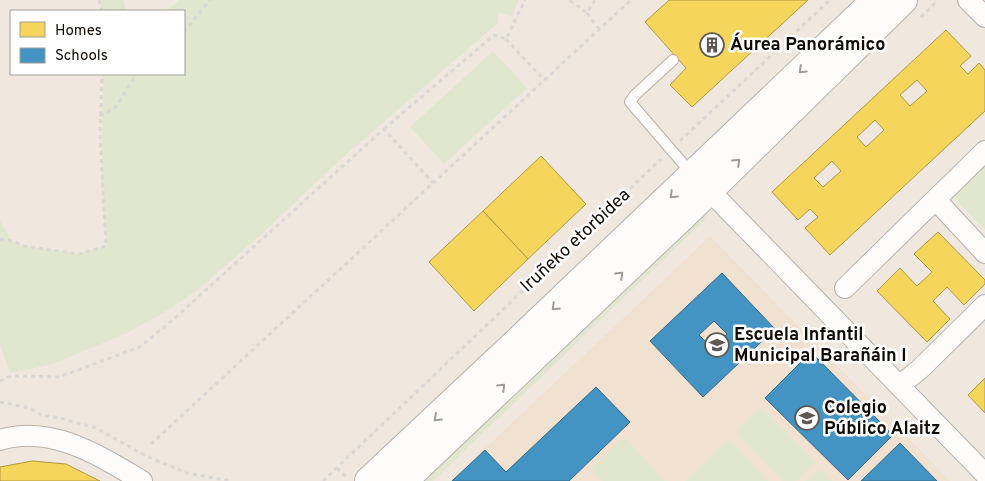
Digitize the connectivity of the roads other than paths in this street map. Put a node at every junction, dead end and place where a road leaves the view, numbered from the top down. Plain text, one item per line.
1 (876, 0) edge
2 (903, 0) edge
3 (968, 0) edge
4 (985, 17) edge
5 (674, 60) dead end
6 (985, 151) edge
7 (701, 182) junction
8 (936, 200) junction
9 (985, 253) edge
10 (845, 288) dead end
11 (985, 305) edge
12 (900, 386) junction
13 (0, 440) edge
14 (985, 474) edge
15 (142, 481) edge
16 (369, 481) edge
17 (403, 481) edge

1 -> 7 main road, Iruñeko etorbidea
7 -> 2 main road, Iruñeko etorbidea
3 - 4 street
5 - 7 lane
6 - 8 street
7 - 12 street
7 -> 16 main road, Iruñeko etorbidea
17 -> 7 main road, Iruñeko etorbidea
8 - 9 street
8 - 10 street
11 - 12 street
12 - 14 street
13 - 15 street

